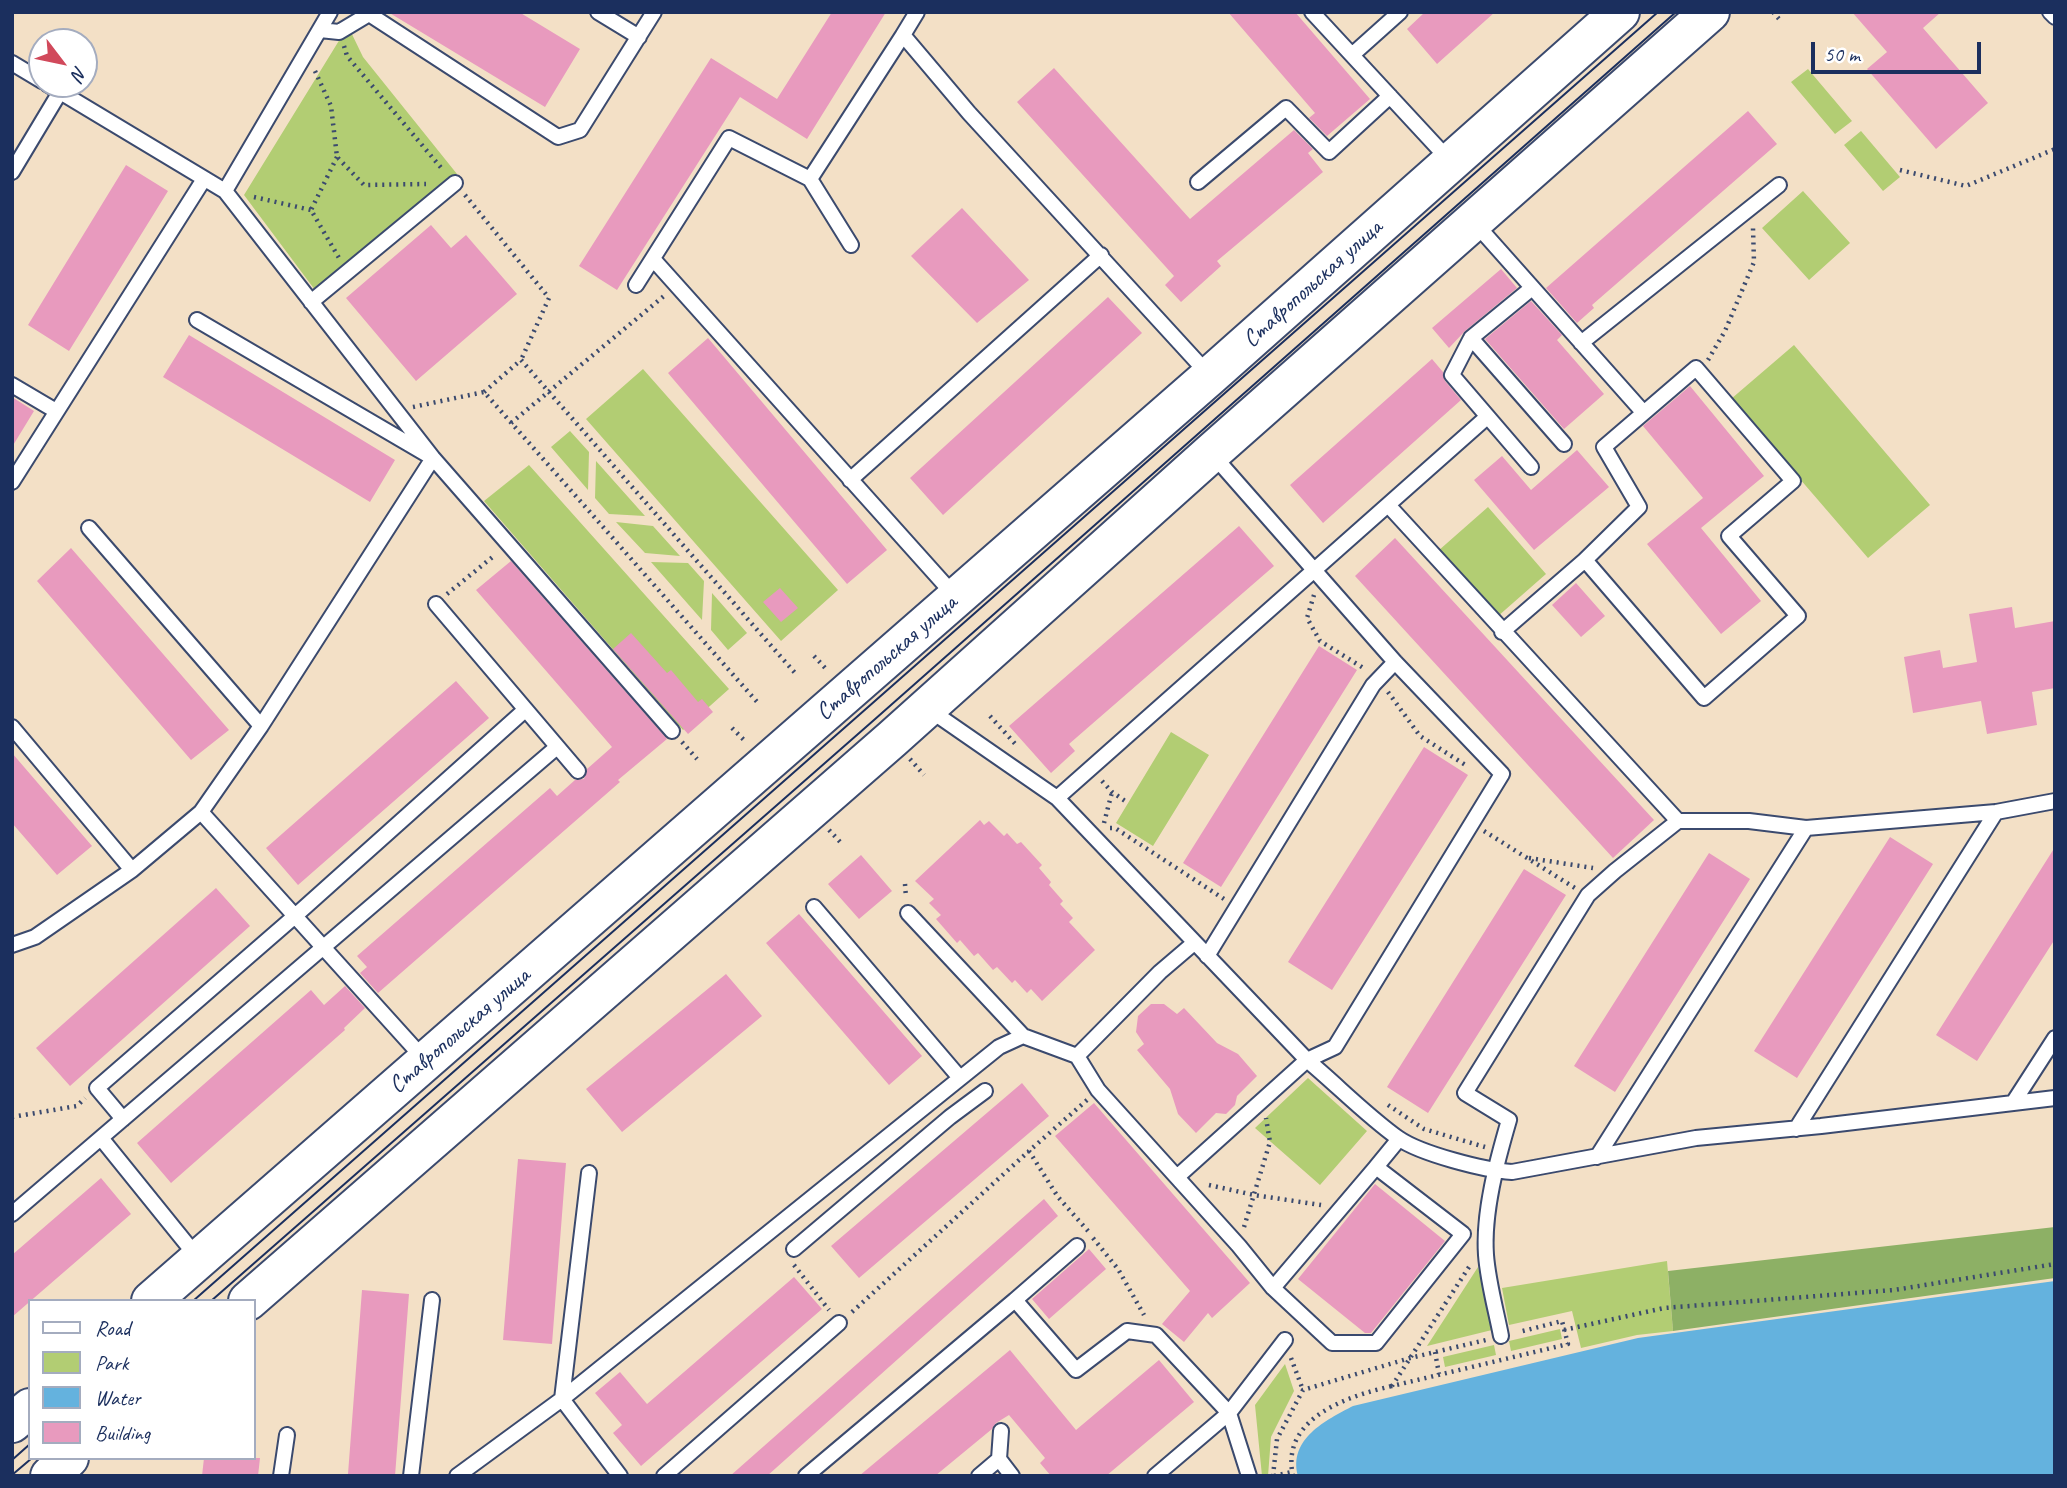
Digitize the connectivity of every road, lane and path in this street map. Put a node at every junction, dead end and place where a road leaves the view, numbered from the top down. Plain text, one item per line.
1 (330, 12) edge
2 (598, 12) edge
3 (654, 12) edge
4 (917, 12) edge
5 (1312, 12) edge
6 (1400, 12) edge
7 (1620, 12) edge
8 (1710, 12) edge
9 (1773, 12) edge
10 (2050, 12) edge
11 (370, 13) edge
12 (2055, 17) edge
13 (1779, 19) dead end
14 (320, 30) junction
15 (339, 32) junction
16 (904, 35) junction
17 (639, 37) junction
18 (307, 52) junction
19 (1352, 55) junction
20 (12, 63) edge
21 (28, 73) edge
22 (1390, 96) junction
23 (56, 98) edge
24 (70, 98) edge
25 (2055, 149) edge
26 (337, 157) junction
27 (1451, 162) junction
28 (1900, 170) dead end
29 (12, 172) edge
30 (204, 178) junction
31 (810, 178) junction
32 (1198, 182) dead end
33 (455, 183) junction
34 (1779, 185) dead end
35 (225, 191) junction
36 (1752, 206) junction
37 (311, 210) junction
38 (1473, 221) junction
39 (851, 245) dead end
40 (1101, 255) junction
41 (653, 259) junction
42 (348, 272) junction
43 (636, 285) dead end
44 (676, 285) junction
45 (1532, 288) junction
46 (311, 302) junction
47 (197, 320) dead end
48 (1471, 338) junction
49 (1581, 343) junction
50 (522, 360) junction
51 (1696, 368) junction
52 (1210, 376) junction
53 (12, 385) edge
54 (484, 392) junction
55 (549, 392) junction
56 (56, 411) junction
57 (1643, 412) junction
58 (400, 415) junction
59 (1487, 417) junction
60 (511, 423) junction
61 (1564, 444) dead end
62 (1211, 453) junction
63 (433, 458) junction
64 (1531, 467) dead end
65 (850, 480) junction
66 (12, 482) edge
67 (1388, 505) junction
68 (89, 528) dead end
69 (509, 543) junction
70 (1586, 560) junction
71 (1314, 572) junction
72 (956, 597) junction
73 (436, 604) joint
74 (1502, 632) junction
75 (1395, 662) junction
76 (795, 673) dead end
77 (759, 704) dead end
78 (927, 708) junction
79 (525, 710) junction
80 (261, 726) junction
81 (12, 727) edge
82 (672, 731) dead end
83 (557, 747) junction
84 (1091, 769) junction
85 (578, 771) dead end
86 (1112, 792) junction
87 (1057, 798) junction
88 (2055, 801) edge
89 (1128, 803) dead end
90 (1996, 811) junction
91 (201, 812) junction
92 (1678, 821) junction
93 (1472, 824) junction
94 (1806, 828) junction
95 (1527, 858) junction
96 (132, 870) junction
97 (1615, 871) junction
98 (1588, 895) junction
99 (814, 907) dead end
100 (1237, 907) junction
101 (908, 913) dead end
102 (295, 916) junction
103 (1194, 943) junction
104 (12, 945) edge
105 (324, 947) junction
106 (1207, 956) junction
107 (1149, 960) dead end
108 (1160, 972) junction
109 (1023, 1036) junction
110 (2055, 1038) edge
111 (1077, 1056) junction
112 (1307, 1060) junction
113 (426, 1061) junction
114 (960, 1079) junction
115 (97, 1088) junction
116 (1098, 1090) junction
117 (985, 1091) dead end
118 (2055, 1098) edge
119 (935, 1099) junction
120 (1263, 1100) junction
121 (2013, 1103) junction
122 (12, 1117) edge
123 (950, 1117) junction
124 (123, 1119) junction
125 (1796, 1129) junction
126 (896, 1131) junction
127 (101, 1138) junction
128 (1399, 1139) junction
129 (911, 1151) junction
130 (1029, 1151) junction
131 (1597, 1157) junction
132 (852, 1167) junction
133 (1376, 1167) junction
134 (1494, 1171) junction
135 (589, 1174) dead end
136 (1177, 1177) junction
137 (868, 1187) junction
138 (1254, 1195) junction
139 (809, 1201) junction
140 (1341, 1208) junction
141 (12, 1214) edge
142 (826, 1222) junction
143 (769, 1234) junction
144 (1486, 1242) junction
145 (1077, 1246) dead end
146 (1239, 1246) junction
147 (794, 1250) dead end
148 (199, 1259) junction
149 (2055, 1264) edge
150 (1273, 1288) junction
151 (153, 1299) edge
152 (250, 1299) edge
153 (432, 1300) dead end
154 (1015, 1300) junction
155 (839, 1323) junction
156 (1564, 1330) junction
157 (1156, 1335) junction
158 (1501, 1336) junction
159 (1285, 1340) dead end
160 (1435, 1352) junction
161 (1410, 1358) junction
162 (1292, 1359) dead end
163 (1439, 1374) junction
164 (1392, 1386) junction
165 (1303, 1390) junction
166 (562, 1399) junction
167 (28, 1410) edge
168 (1229, 1413) junction
169 (12, 1423) edge
170 (1001, 1431) dead end
171 (286, 1435) dead end
172 (999, 1459) junction
173 (67, 1460) edge
174 (1292, 1474) edge
175 (50, 1476) edge
176 (281, 1476) edge
177 (411, 1476) edge
178 (457, 1476) edge
179 (620, 1476) edge
180 (664, 1476) edge
181 (806, 1476) edge
182 (979, 1476) edge
183 (1012, 1476) edge
184 (1155, 1476) edge
185 (1250, 1476) edge
186 (1273, 1476) edge

1 - 14 lane
2 - 17 lane
3 - 17 lane
4 - 16 lane
5 - 19 lane
6 - 19 lane
7 - 27 main road, Ставропольская улица
8 - 38 main road
9 - 13 path
10 - 12 lane
11 - 15 lane
11 - 17 lane
14 - 15 lane
14 - 18 lane
15 - 33 path
16 - 31 lane
16 - 40 lane
18 - 26 path
18 - 35 lane
19 - 22 lane
20 - 21 lane
22 - 27 lane
22 - 32 lane
23 - 29 lane
24 - 30 lane
25 - 28 path
26 - 33 path
26 - 37 path
27 - 52 main road, Ставропольская улица
30 - 35 lane
30 - 56 lane
31 - 39 lane
31 - 41 lane
33 - 42 lane
33 - 50 path
34 - 36 lane
35 - 37 path
35 - 46 lane
36 - 49 lane
36 - 51 path
37 - 42 path
38 - 45 lane
38 - 62 main road
40 - 52 lane
40 - 65 lane
41 - 43 lane
41 - 44 lane
42 - 46 lane
44 - 55 path
44 - 65 lane
45 - 48 lane
45 - 49 lane
46 - 58 lane
47 - 63 lane
48 - 59 lane
48 - 61 lane
49 - 57 lane
50 - 54 path
50 - 55 path
51 - 57 lane
51 - 70 lane
52 - 72 main road, Ставропольская улица
53 - 56 lane
54 - 58 path
54 - 60 path
55 - 60 path
55 - 76 path
56 - 66 lane
57 - 70 lane
58 - 63 lane
59 - 64 lane
59 - 67 lane
60 - 77 path
62 - 71 lane
62 - 78 main road
63 - 69 lane
63 - 80 lane
65 - 72 lane
67 - 71 lane
67 - 74 lane
68 - 80 lane
69 - 73 path
69 - 82 lane
70 - 74 lane
71 - 75 lane
71 - 84 lane
72 - 113 main road, Ставропольская улица
73 - 79 lane
74 - 92 lane
75 - 93 lane
75 - 100 lane
78 - 87 lane
78 - 152 main road
79 - 83 lane
79 - 102 lane
80 - 91 lane
81 - 96 lane
83 - 85 lane
83 - 105 lane
84 - 86 path
84 - 87 lane
86 - 89 path
86 - 100 path
87 - 103 lane
88 - 90 lane
90 - 94 lane
90 - 125 lane
91 - 96 lane
91 - 102 lane
92 - 94 lane
92 - 97 lane
93 - 95 path
93 - 112 lane
94 - 131 lane
95 - 97 path
95 - 98 path
96 - 104 lane
97 - 98 lane
98 - 134 lane
99 - 114 lane
100 - 106 lane
101 - 109 lane
102 - 105 lane
102 - 115 lane
103 - 106 lane
103 - 108 lane
105 - 113 lane
105 - 124 lane
106 - 112 lane
107 - 108 lane
108 - 111 lane
109 - 111 lane
109 - 114 lane
110 - 121 lane
111 - 116 lane
112 - 120 lane
112 - 128 lane
113 - 148 main road, Ставропольская улица
114 - 119 lane
115 - 122 path
115 - 124 lane
116 - 130 path
116 - 136 lane
117 - 123 lane
118 - 121 lane
119 - 123 lane
119 - 126 lane
120 - 136 lane
120 - 138 path
121 - 125 lane
123 - 129 lane
124 - 127 lane
125 - 131 lane
126 - 129 lane
126 - 132 lane
127 - 141 lane
127 - 148 lane
128 - 133 lane
128 - 134 lane
129 - 137 lane
130 - 155 path
130 - 157 path
131 - 134 lane
132 - 137 lane
132 - 139 lane
133 - 140 lane
133 - 150 lane
134 - 144 lane
135 - 166 lane
136 - 138 path
136 - 146 lane
137 - 142 lane
138 - 140 path
138 - 146 path
139 - 142 lane
139 - 143 lane
140 - 150 lane
142 - 147 lane
143 - 155 path
143 - 166 lane
144 - 158 lane
144 - 161 path
145 - 154 lane
146 - 150 lane
148 - 151 main road, Ставропольская улица
149 - 156 path
153 - 177 lane
154 - 157 lane
154 - 181 lane
155 - 180 lane
156 - 158 path
156 - 163 path
157 - 168 lane
158 - 160 path
159 - 168 lane
160 - 161 path
160 - 163 path
161 - 164 path
161 - 165 path
162 - 165 path
163 - 164 path
164 - 174 path
165 - 186 path
166 - 178 lane
166 - 179 lane
167 - 169 main road
168 - 184 lane
168 - 185 lane
170 - 172 lane
171 - 176 lane
172 - 182 lane
172 - 183 lane
173 - 175 main road
174 - 186 path

